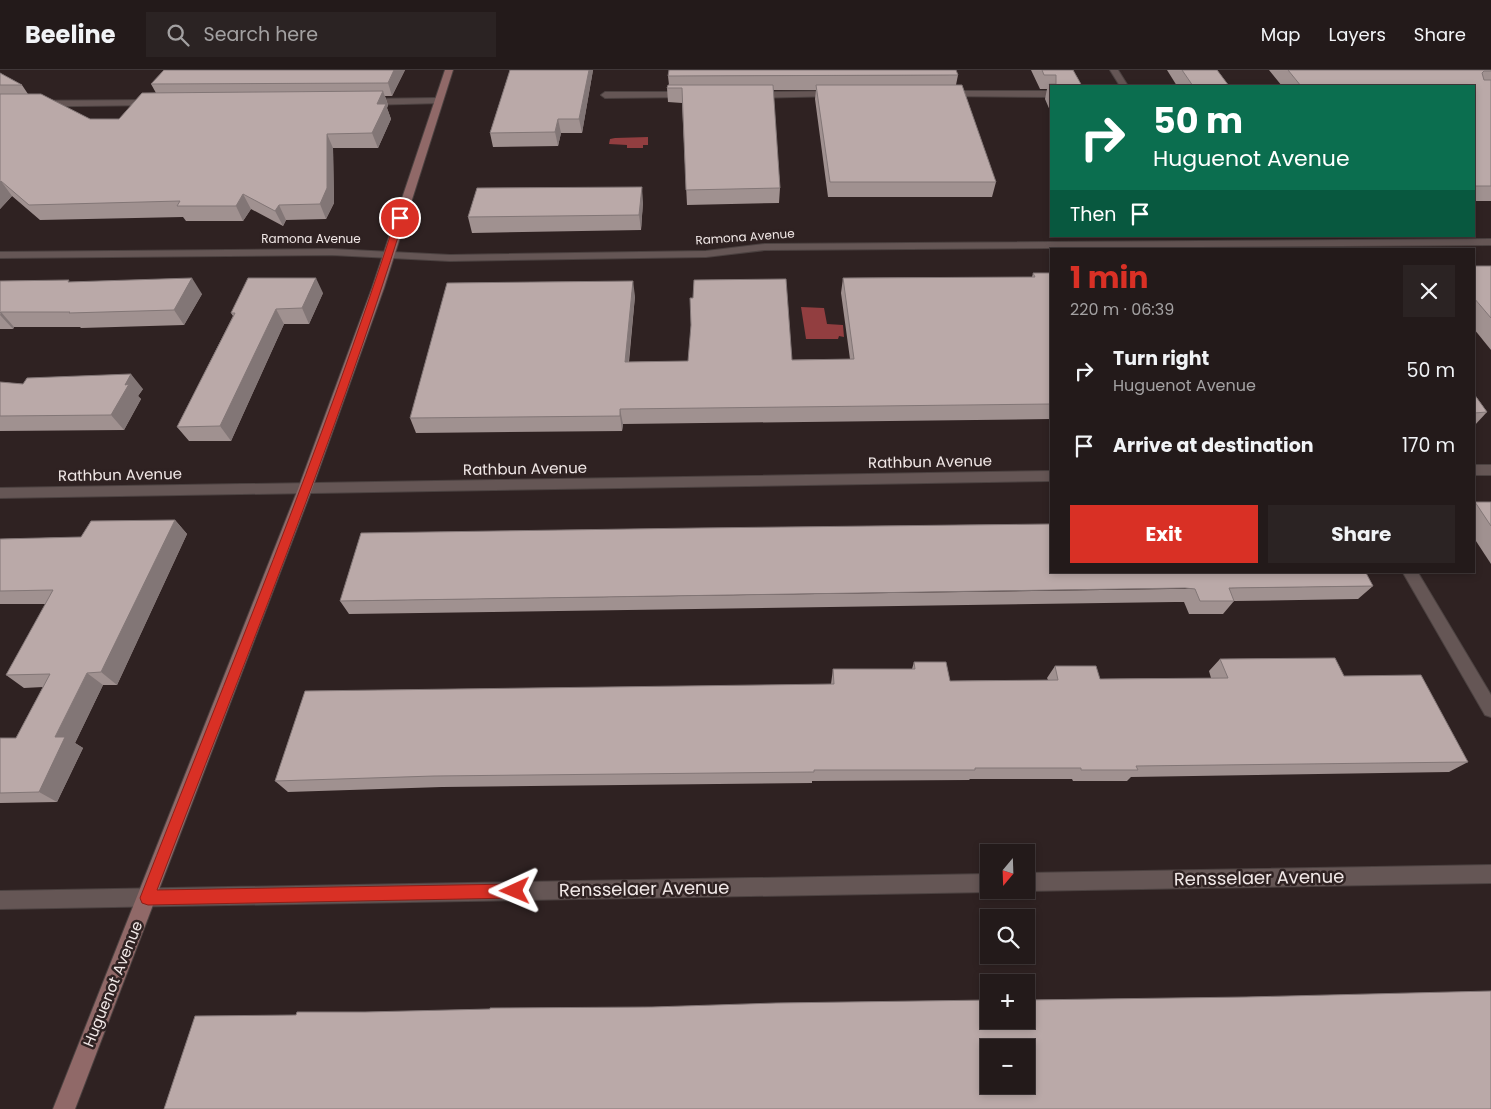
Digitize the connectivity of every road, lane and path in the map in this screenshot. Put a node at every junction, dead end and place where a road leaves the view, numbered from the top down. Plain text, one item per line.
1 (450, 70) edge
2 (1114, 70) edge
3 (1123, 85) edge
4 (843, 94) edge
5 (932, 94) edge
6 (1050, 94) edge
7 (605, 95) dead end
8 (694, 95) edge
9 (744, 95) edge
10 (438, 101) junction
11 (354, 102) edge
12 (167, 103) edge
13 (0, 104) edge
14 (1491, 242) edge
15 (1220, 243) edge
16 (0, 255) edge
17 (388, 255) junction
18 (1475, 470) edge
19 (1491, 470) edge
20 (1050, 476) edge
21 (305, 489) junction
22 (0, 493) edge
23 (1411, 573) edge
24 (1491, 710) edge
25 (1491, 874) edge
26 (980, 882) edge
27 (1035, 882) edge
28 (148, 898) junction
29 (0, 900) edge
30 (64, 1109) edge

1 - 10 street, Huguenot Avenue
2 - 3 street
4 - 9 street
5 - 6 street
7 - 8 street
10 - 11 street
10 - 17 street, Huguenot Avenue
12 - 13 street
14 - 15 street, Ramona Avenue
15 - 17 street, Ramona Avenue
16 - 17 street, Ramona Avenue
17 - 21 street, Huguenot Avenue
18 - 19 street
20 - 21 street, Rathbun Avenue
21 - 22 street, Rathbun Avenue
21 - 28 street, Huguenot Avenue
23 - 24 street
25 - 27 street, Rensselaer Avenue
26 - 28 street, Rensselaer Avenue
28 - 29 street, Rensselaer Avenue
28 - 30 street, Huguenot Avenue

